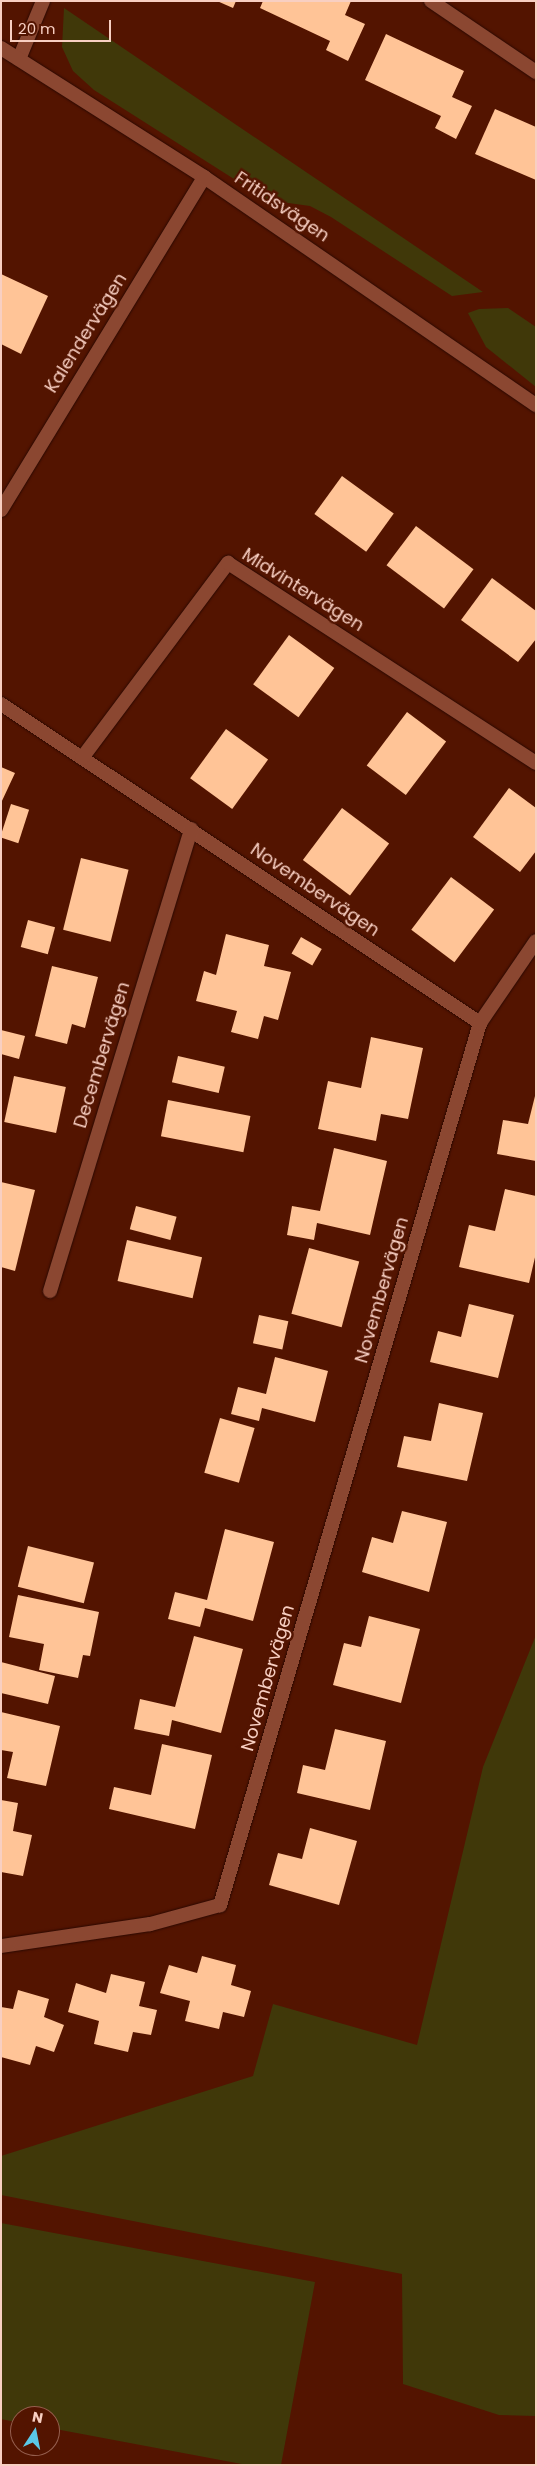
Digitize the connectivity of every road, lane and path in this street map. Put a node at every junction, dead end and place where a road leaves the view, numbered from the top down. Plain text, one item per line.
1 (43, 1) edge
2 (431, 1) edge
3 (1, 48) edge
4 (19, 59) junction
5 (536, 72) edge
6 (204, 177) junction
7 (536, 405) edge
8 (1, 510) edge
9 (1, 704) edge
10 (82, 758) junction
11 (536, 763) edge
12 (191, 829) junction
13 (536, 941) edge
14 (480, 1023) junction
15 (50, 1291) dead end
16 (1, 1946) edge

1 - 4 street
2 - 5 street
3 - 4 street, Fritidsvägen
4 - 6 street, Fritidsvägen
6 - 7 street, Fritidsvägen
6 - 8 street, Kalendervägen
9 - 10 street, Novembervägen
10 - 11 street, Midvintervägen
10 - 12 street, Novembervägen
12 - 14 street, Novembervägen
12 - 15 street, Decembervägen
13 - 14 street
14 - 16 street, Novembervägen

